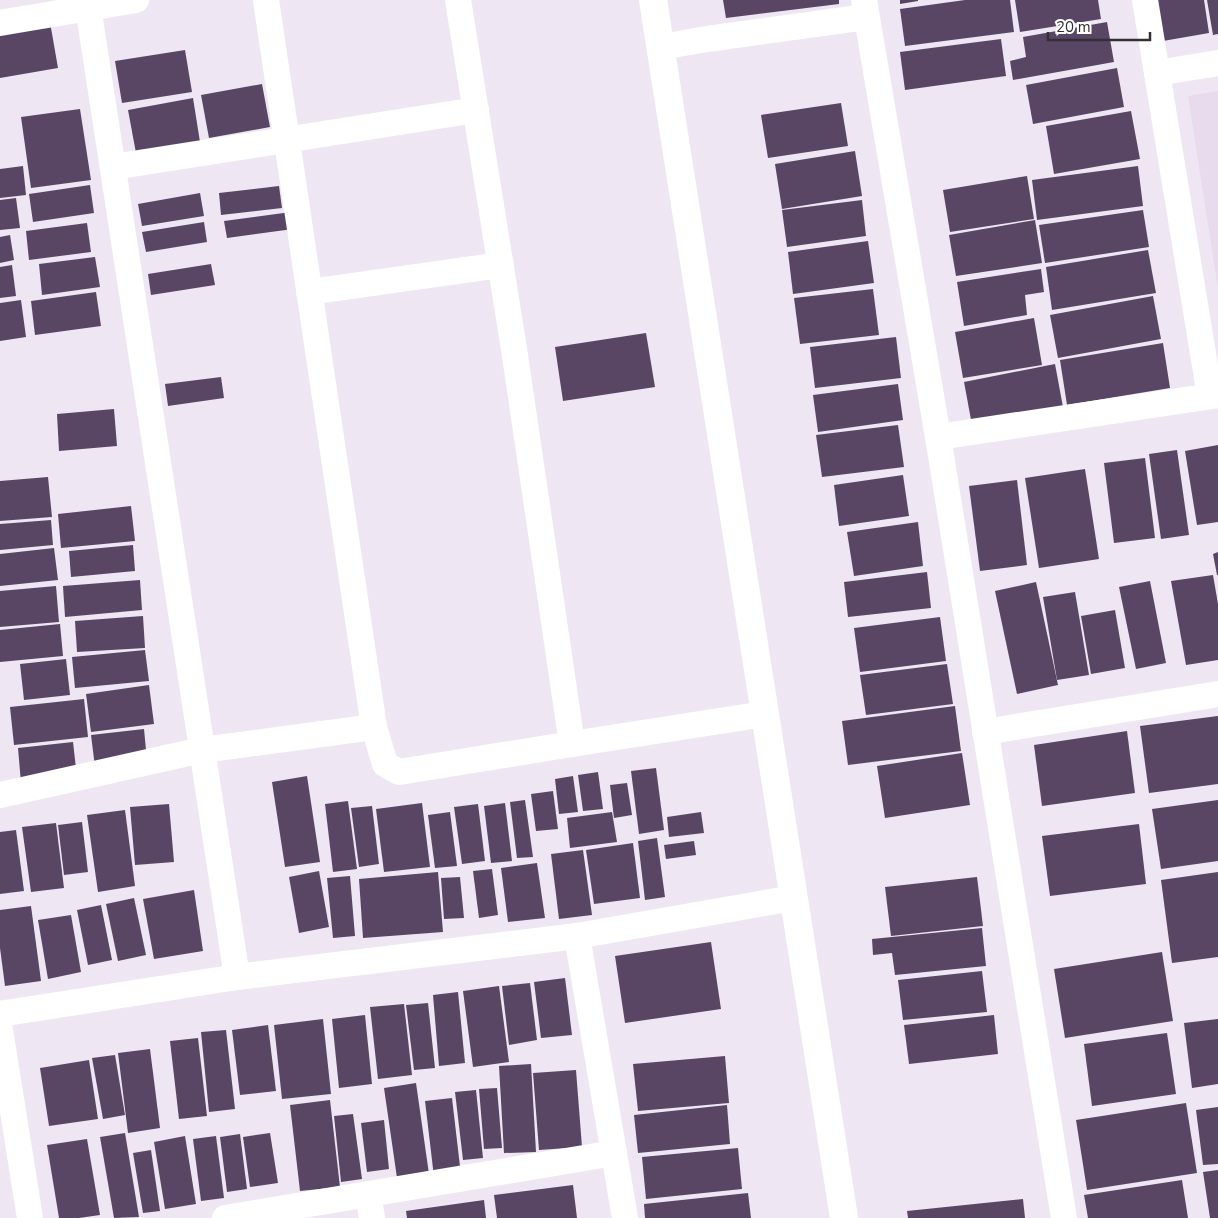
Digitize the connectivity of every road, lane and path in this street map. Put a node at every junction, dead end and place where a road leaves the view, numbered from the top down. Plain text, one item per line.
1 (136, 0) edge
2 (266, 0) edge
3 (458, 0) edge
4 (653, 0) edge
5 (1145, 0) edge
6 (88, 4) edge
7 (865, 8) edge
8 (0, 23) edge
9 (661, 47) junction
10 (1218, 63) edge
11 (1157, 73) junction
12 (476, 110) junction
13 (286, 139) junction
14 (113, 167) junction
15 (501, 265) junction
16 (309, 292) junction
17 (1214, 395) edge
18 (938, 437) junction
19 (1218, 694) edge
20 (764, 714) junction
21 (374, 727) junction
22 (985, 732) junction
23 (572, 744) junction
24 (202, 750) junction
25 (0, 795) edge
26 (793, 898) junction
27 (577, 936) junction
28 (237, 977) junction
29 (0, 1014) edge
30 (0, 1030) edge
31 (614, 1153) junction
32 (370, 1206) edge
33 (30, 1218) edge
34 (225, 1218) edge
35 (625, 1218) edge
36 (844, 1218) edge
37 (1064, 1218) edge

1 - 6 street
2 - 13 street
3 - 12 street
4 - 9 street
5 - 11 street
6 - 8 street
6 - 14 street
7 - 9 street
7 - 18 street
9 - 20 street
10 - 11 street
11 - 17 street
12 - 13 street
12 - 15 street
13 - 14 street
13 - 16 street
14 - 24 street
15 - 16 street
15 - 23 street
16 - 21 street
17 - 18 street
18 - 22 street
19 - 22 street
20 - 23 street
20 - 26 street
21 - 23 street
21 - 24 street
22 - 37 street
24 - 25 street
24 - 28 street
26 - 27 street
26 - 36 street
27 - 28 street
27 - 31 street
28 - 29 street
30 - 33 street
31 - 32 street
31 - 35 street
32 - 34 street

